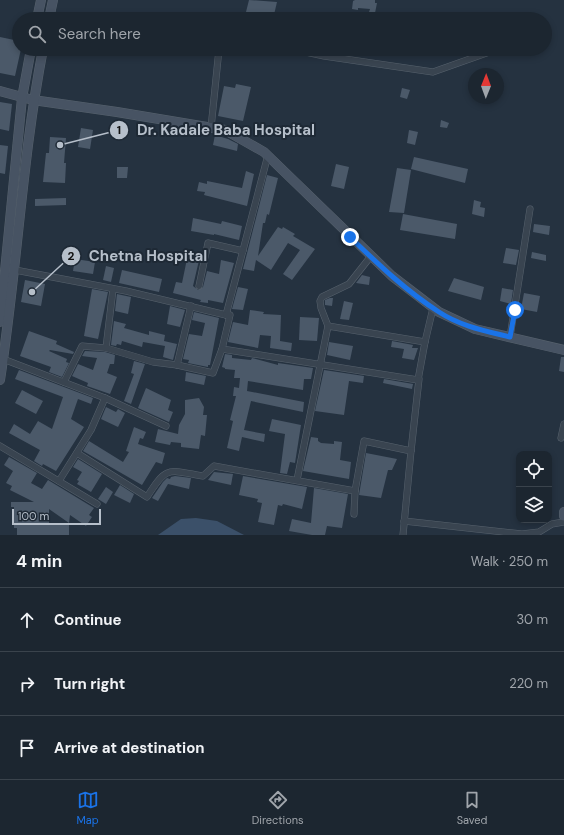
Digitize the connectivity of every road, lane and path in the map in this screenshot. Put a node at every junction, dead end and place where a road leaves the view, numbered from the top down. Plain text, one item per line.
1 (41, 0) edge
2 (52, 0) edge
3 (38, 12) edge
4 (50, 12) edge
5 (30, 56) edge
6 (42, 56) edge
7 (218, 56) edge
8 (324, 56) edge
9 (478, 56) edge
10 (0, 91) edge
11 (22, 98) junction
12 (33, 100) junction
13 (211, 128) junction
14 (268, 155) junction
15 (530, 209) dead end
16 (243, 251) junction
17 (4, 252) edge
18 (371, 256) junction
19 (15, 270) junction
20 (200, 286) dead end
21 (114, 289) junction
22 (191, 306) junction
23 (433, 308) junction
24 (226, 315) junction
25 (0, 322) edge
26 (328, 326) junction
27 (510, 337) junction
28 (425, 342) junction
29 (106, 348) junction
30 (222, 349) junction
31 (564, 350) edge
32 (3, 353) edge
33 (177, 364) junction
34 (319, 366) junction
35 (419, 379) junction
36 (0, 380) edge
37 (64, 382) junction
38 (105, 398) junction
39 (564, 424) edge
40 (166, 426) dead end
41 (562, 438) dead end
42 (0, 446) edge
43 (411, 451) junction
44 (77, 453) junction
45 (297, 480) junction
46 (60, 481) junction
47 (355, 491) junction
48 (98, 504) dead end
49 (564, 512) edge
50 (354, 514) dead end
51 (564, 516) edge
52 (404, 521) junction
53 (564, 522) edge
54 (403, 535) edge

1 - 3 street
2 - 4 street
5 - 11 street
6 - 12 street
7 - 13 street
8 - 9 street
10 - 11 street
11 - 12 street
11 - 17 street
12 - 13 street
12 - 19 street
13 - 14 street
14 - 16 street
14 - 18 street
15 - 27 street
16 - 20 street
16 - 24 street
17 - 25 street
18 - 23 street
18 - 26 street
19 - 21 street
19 - 32 street
21 - 22 street
21 - 29 street
22 - 24 street
22 - 33 street
23 - 27 street
23 - 28 street
24 - 30 street
26 - 28 street
26 - 34 street
27 - 31 street
28 - 35 street
29 - 33 street
29 - 37 street
30 - 33 street
30 - 34 street
32 - 36 street
32 - 37 street
34 - 35 street
34 - 45 street
35 - 43 street
37 - 38 street
38 - 40 street
38 - 44 street
39 - 41 street
42 - 46 street
43 - 47 street
43 - 52 street
44 - 45 street
44 - 46 street
45 - 47 street
46 - 48 street
47 - 50 street
49 - 51 street
52 - 53 street
52 - 54 street

